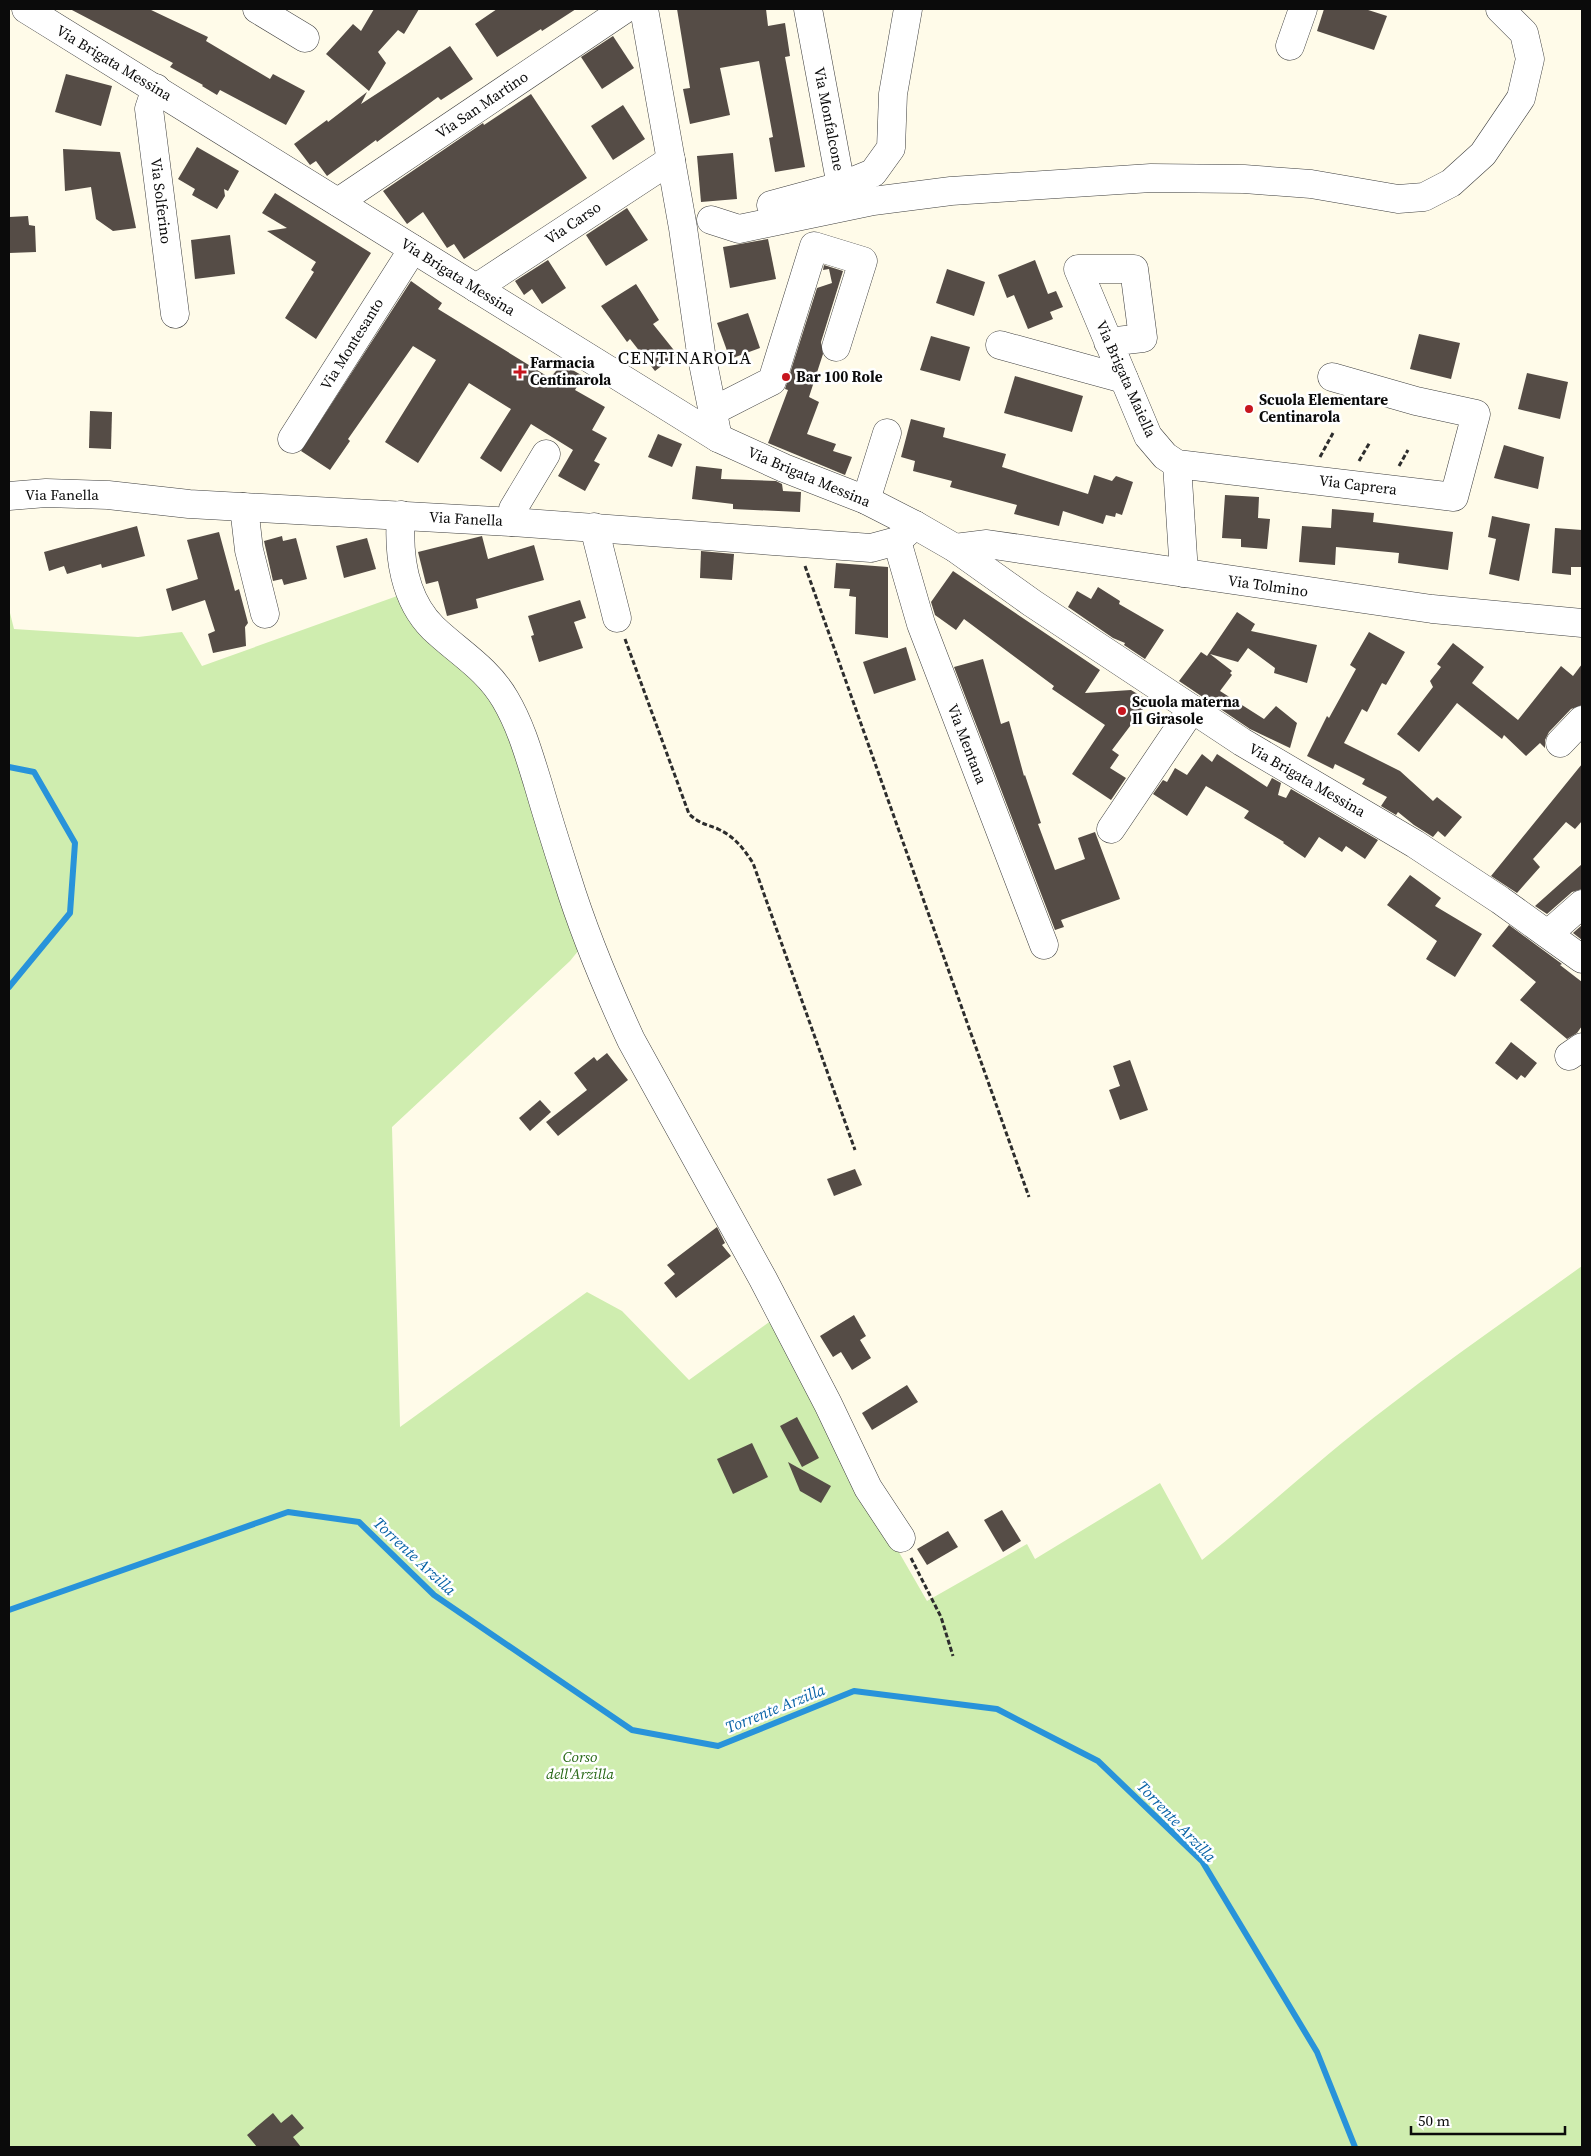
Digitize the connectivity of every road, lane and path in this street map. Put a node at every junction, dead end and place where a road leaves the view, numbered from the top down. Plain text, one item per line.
1 (26, 9) edge
2 (257, 9) edge
3 (625, 9) edge
4 (644, 9) edge
5 (808, 9) edge
6 (908, 9) edge
7 (1303, 9) edge
8 (1500, 9) edge
9 (306, 38) dead end
10 (1290, 46) dead end
11 (156, 88) junction
12 (671, 160) junction
13 (841, 186) junction
14 (338, 202) junction
15 (711, 220) junction
16 (683, 228) junction
17 (413, 249) junction
18 (476, 288) junction
19 (175, 314) dead end
20 (1108, 342) junction
21 (1000, 345) dead end
22 (836, 347) dead end
23 (1332, 377) dead end
24 (1124, 379) junction
25 (713, 411) junction
26 (887, 433) dead end
27 (718, 438) junction
28 (292, 439) dead end
29 (546, 454) dead end
30 (1177, 464) junction
31 (9, 496) edge
32 (866, 500) junction
33 (244, 507) junction
34 (401, 515) junction
35 (512, 522) junction
36 (594, 527) junction
37 (906, 533) junction
38 (804, 542) junction
39 (955, 548) junction
40 (1184, 573) junction
41 (265, 614) dead end
42 (617, 618) joint
43 (1582, 623) edge
44 (1192, 709) junction
45 (1582, 720) edge
46 (1560, 743) dead end
47 (1111, 829) dead end
48 (1582, 904) edge
49 (1548, 934) junction
50 (1044, 945) dead end
51 (1582, 960) edge
52 (855, 1150) dead end
53 (1029, 1197) dead end
54 (901, 1538) joint
55 (953, 1656) dead end

1 - 11 street, Via Brigata Messina
2 - 9 street
3 - 14 street, Via San Martino
4 - 12 street
5 - 13 street, Via Monfalcone
6 - 13 street
7 - 10 street
8 - 15 street
11 - 14 street, Via Brigata Messina
11 - 19 street, Via Solferino
12 - 16 street
12 - 18 street, Via Carso
13 - 15 street, Via Monfalcone
14 - 17 street, Via Brigata Messina
15 - 16 street, Via Monfalcone
16 - 25 street
17 - 18 street, Via Brigata Messina
17 - 28 street, Via Montesanto
18 - 27 street, Via Brigata Messina
20 - 20 street, Via Brigata Maiella
20 - 24 street, Via Brigata Maiella
21 - 24 street
22 - 25 street
23 - 30 street, Via Caprera
24 - 30 street, Via Brigata Maiella
25 - 27 street
26 - 32 street
27 - 32 street, Via Brigata Messina
29 - 35 street
30 - 40 street
31 - 33 street, Via Fanella
32 - 37 street, Via Brigata Messina
33 - 34 street, Via Fanella
33 - 41 street
34 - 35 street, Via Fanella
34 - 54 street
35 - 36 street, Via Fanella
36 - 38 street, Via Fanella
36 - 42 street
37 - 38 street, Via Fanella
37 - 39 street, Via Brigata Messina
37 - 50 street, Via Mentana
38 - 53 path
39 - 40 street, Via Tolmino
39 - 44 street, Via Brigata Messina
40 - 43 street, Via Tolmino
42 - 52 path
44 - 47 street
44 - 49 street, Via Brigata Messina
45 - 46 street
48 - 49 street
49 - 51 street, Via Brigata Messina
54 - 55 path

